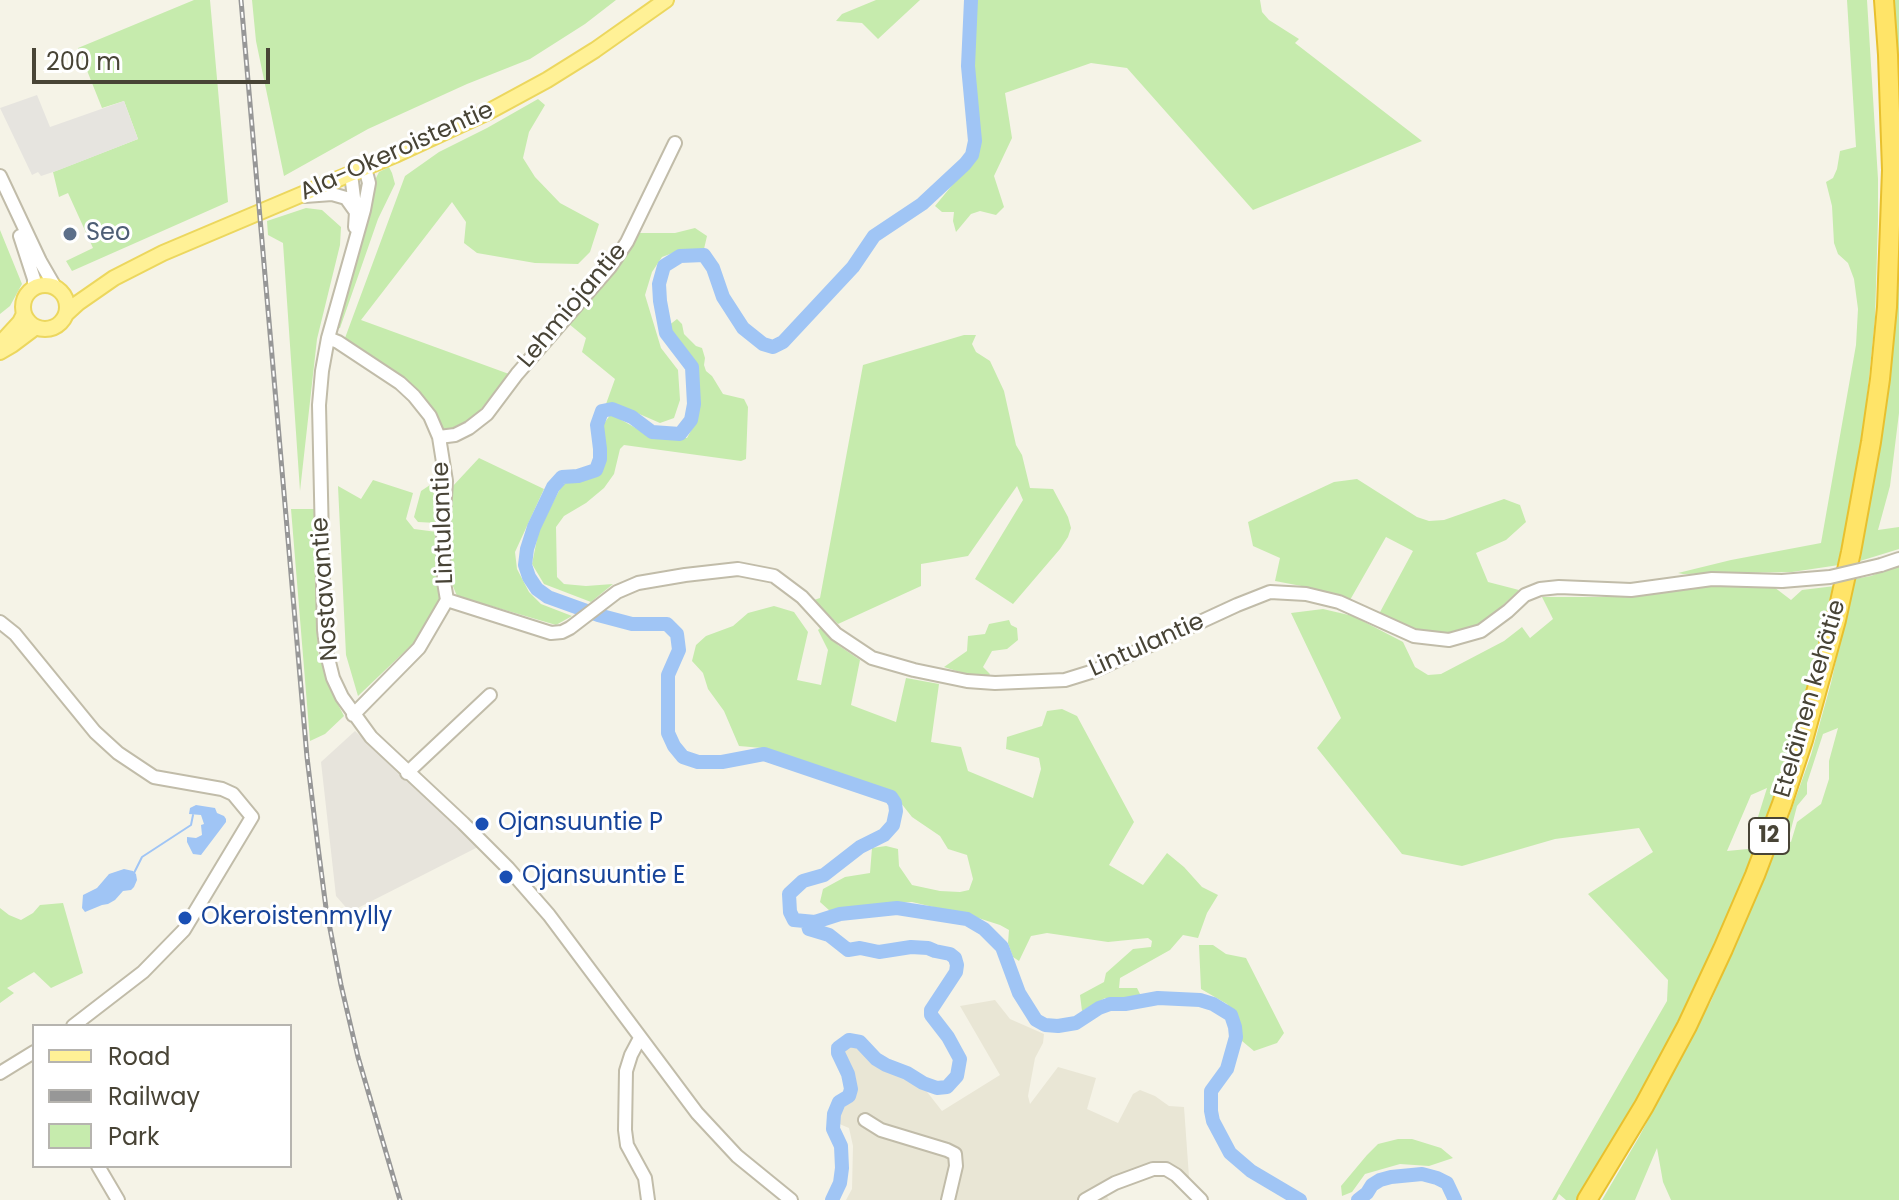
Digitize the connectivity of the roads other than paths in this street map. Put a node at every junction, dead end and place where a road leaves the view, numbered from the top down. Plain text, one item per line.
1 (666, 0) edge
2 (1877, 0) edge
3 (1884, 0) edge
4 (675, 143) dead end
5 (358, 171) junction
6 (0, 176) edge
7 (2, 195) edge
8 (291, 199) junction
9 (356, 212) junction
10 (355, 238) junction
11 (114, 278) junction
12 (34, 288) junction
13 (59, 291) junction
14 (24, 314) junction
15 (66, 314) junction
16 (36, 327) junction
17 (328, 338) junction
18 (0, 344) edge
19 (0, 352) edge
20 (439, 437) junction
21 (1871, 442) junction
22 (1899, 559) edge
23 (447, 600) junction
24 (0, 622) edge
25 (490, 695) dead end
26 (353, 715) junction
27 (407, 773) junction
28 (76, 1024) edge
29 (640, 1038) junction
30 (32, 1055) edge
31 (0, 1073) edge
32 (865, 1120) dead end
33 (99, 1168) edge
34 (118, 1200) edge
35 (648, 1200) edge
36 (791, 1200) edge
37 (948, 1200) edge
38 (1085, 1200) edge
39 (1201, 1200) edge
40 (1587, 1200) edge

1 - 5 main road, Ala-Okeroistentie
2 - 21 highway, Eteläinen kehätie / 12
3 - 21 highway, Eteläinen kehätie / 12
4 - 20 street, Lehmiojantie
5 - 8 main road, Ala-Okeroistentie
5 - 9 street, Nostavantie
5 - 10 street, Nostavantie
6 - 7 street
7 - 12 street
7 - 13 street
8 - 9 street
8 - 11 main road, Ala-Okeroistentie
9 - 10 street, Nostavantie
10 - 17 street, Nostavantie
11 - 13 main road, Ala-Okeroistentie
11 - 15 main road, Ala-Okeroistentie
12 - 13 main road
12 - 14 main road
13 - 15 main road
14 - 16 main road
14 - 18 main road
15 - 16 main road
16 - 19 main road
17 - 20 street, Lintulantie
17 - 26 street, Nostavantie
20 - 23 street, Lintulantie
21 - 40 highway, Eteläinen kehätie / 12
22 - 23 street, Lintulantie, bridge
23 - 26 street
24 - 28 street
25 - 27 street
26 - 27 street, Nostavantie
27 - 29 street, Nostavantie
29 - 35 street
29 - 36 street, Nostavantie
30 - 31 street
32 - 37 street
33 - 34 street
38 - 39 street

